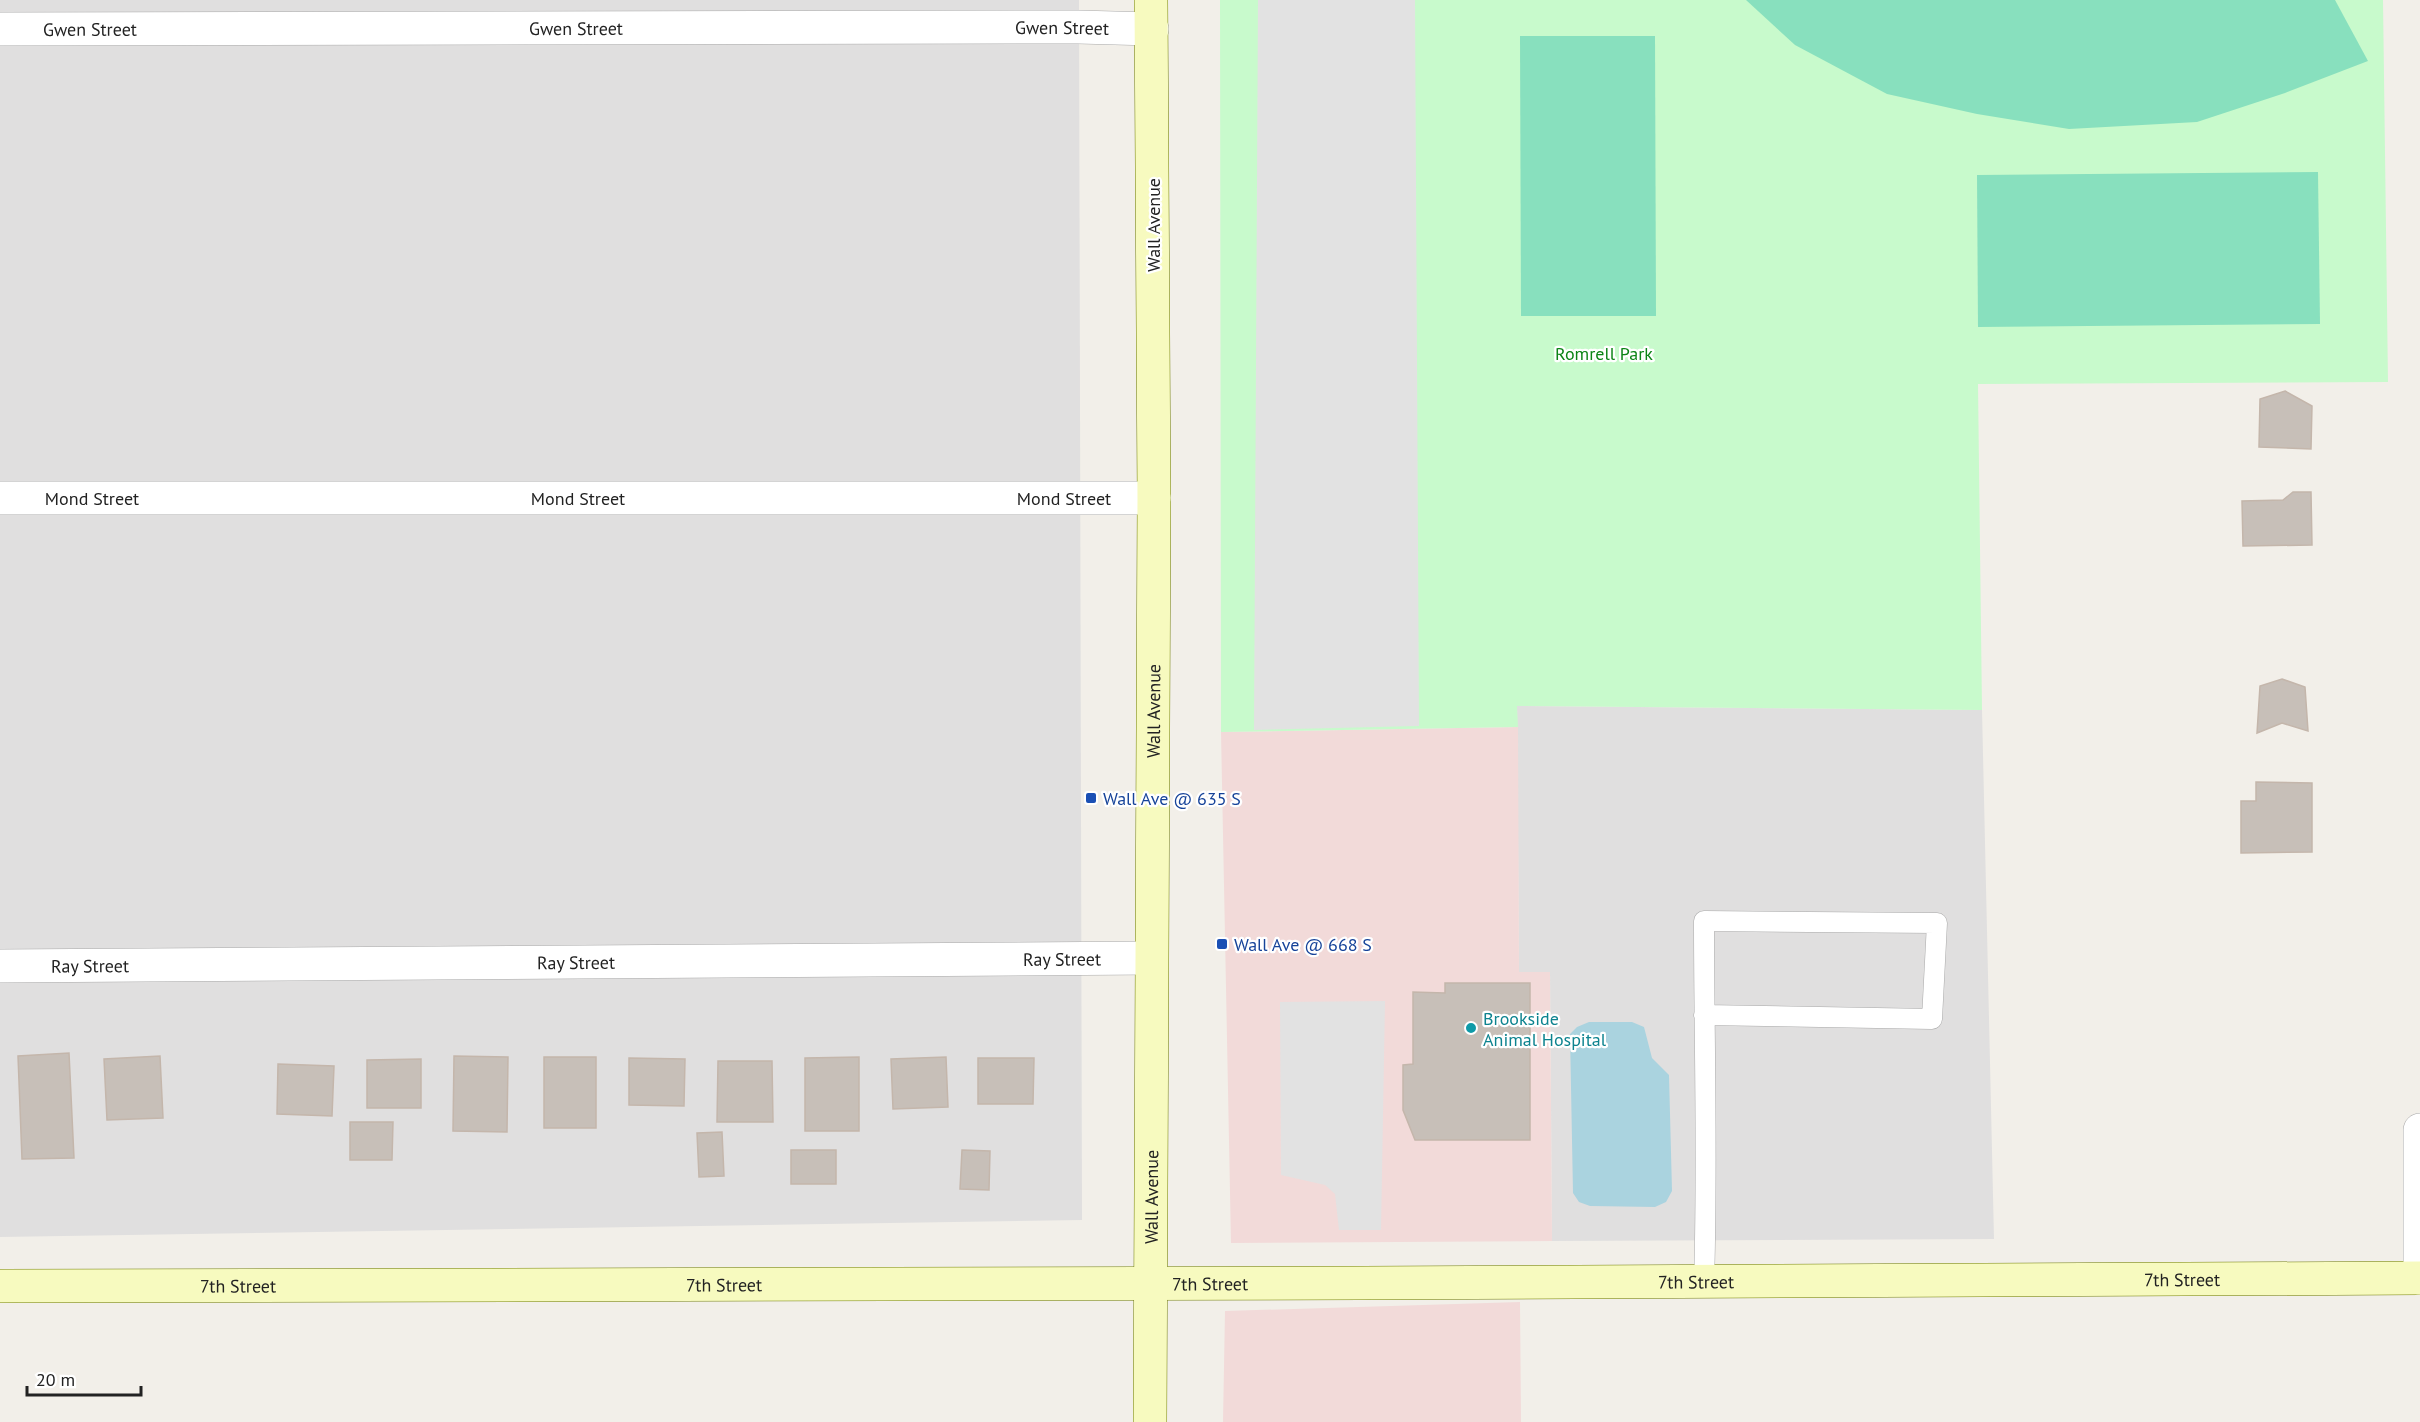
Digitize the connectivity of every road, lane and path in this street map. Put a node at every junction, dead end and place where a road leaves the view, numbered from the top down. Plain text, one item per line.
1 (1151, 15) edge
2 (0, 29) edge
3 (0, 498) edge
4 (1154, 498) junction
5 (1151, 958) junction
6 (0, 966) edge
7 (1704, 1015) junction
8 (2420, 1130) edge
9 (2420, 1278) edge
10 (1704, 1282) junction
11 (1152, 1284) junction
12 (0, 1286) edge
13 (1150, 1422) edge

1 - 2 street, Gwen Street
1 - 4 street, Wall Avenue
3 - 4 street, Mond Street
4 - 5 street, Wall Avenue
5 - 6 street, Ray Street
5 - 11 street, Wall Avenue
7 - 7 lane
7 - 10 lane
8 - 9 street
9 - 10 street, 7th Street
10 - 11 street, 7th Street
11 - 12 street, 7th Street
11 - 13 street, Wall Avenue

